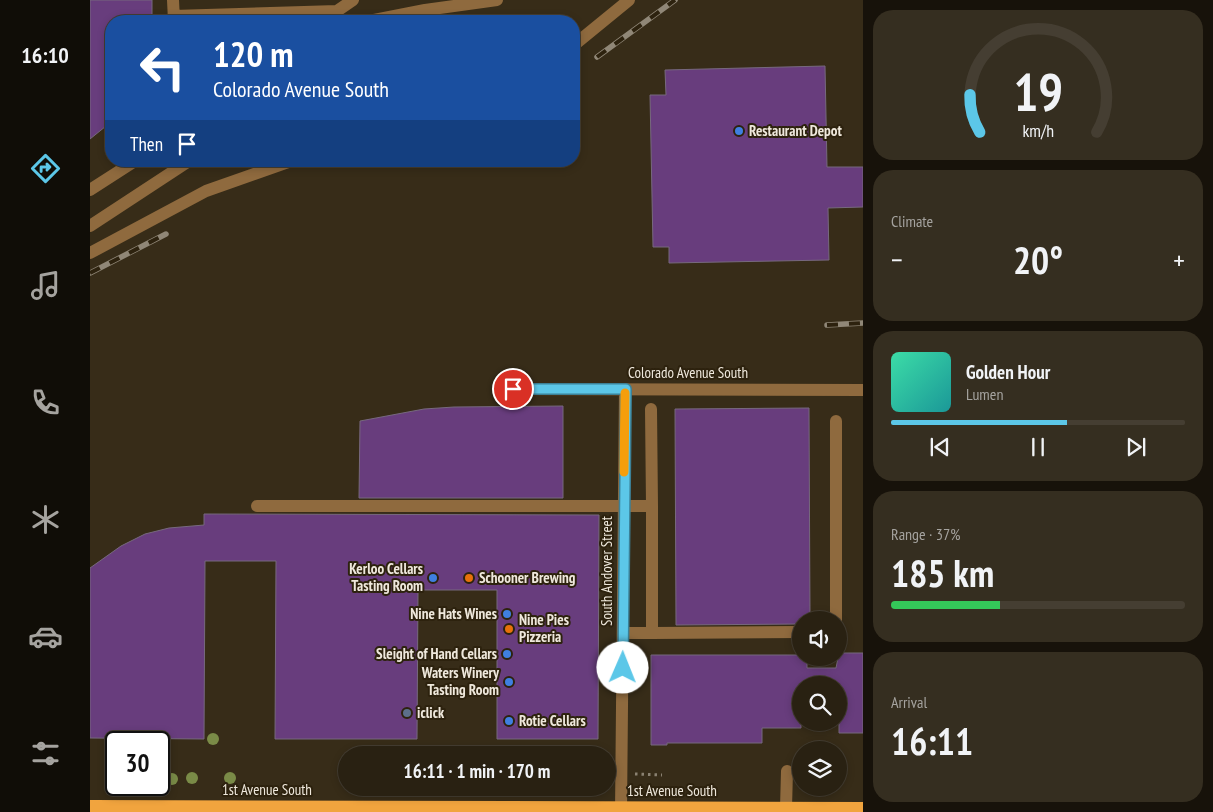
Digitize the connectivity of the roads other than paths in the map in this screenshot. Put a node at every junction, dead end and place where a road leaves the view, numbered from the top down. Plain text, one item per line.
1 (173, 0) edge
2 (354, 0) edge
3 (497, 0) edge
4 (629, 0) edge
5 (174, 15) edge
6 (244, 15) edge
7 (400, 15) edge
8 (580, 40) edge
9 (126, 167) edge
10 (181, 167) edge
11 (274, 167) edge
12 (90, 190) edge
13 (90, 226) edge
14 (90, 253) edge
15 (513, 389) dead end
16 (863, 390) edge
17 (625, 396) junction
18 (651, 409) dead end
19 (836, 421) dead end
20 (257, 506) dead end
21 (624, 506) junction
22 (652, 506) junction
23 (836, 611) edge
24 (792, 632) edge
25 (623, 633) junction
26 (652, 633) junction
27 (787, 771) dead end
28 (90, 806) edge
29 (786, 808) junction
30 (863, 808) edge
31 (341, 809) edge
32 (621, 810) edge

1 - 5 street
2 - 6 street
3 - 7 street
4 - 8 street
9 - 12 street
10 - 13 street
11 - 14 street
15 - 17 street, Colorado Avenue South
16 - 17 street, Colorado Avenue South
17 - 21 street, South Andover Street
18 - 22 street
19 - 23 street
20 - 21 street
21 - 22 street
21 - 25 street, South Andover Street
22 - 26 street
24 - 26 street
25 - 26 street
25 - 32 street, South Andover Street
27 - 29 street
28 - 31 main road, 1st Avenue South
29 - 30 main road, 1st Avenue South
29 - 32 main road, 1st Avenue South
31 - 32 main road, 1st Avenue South

